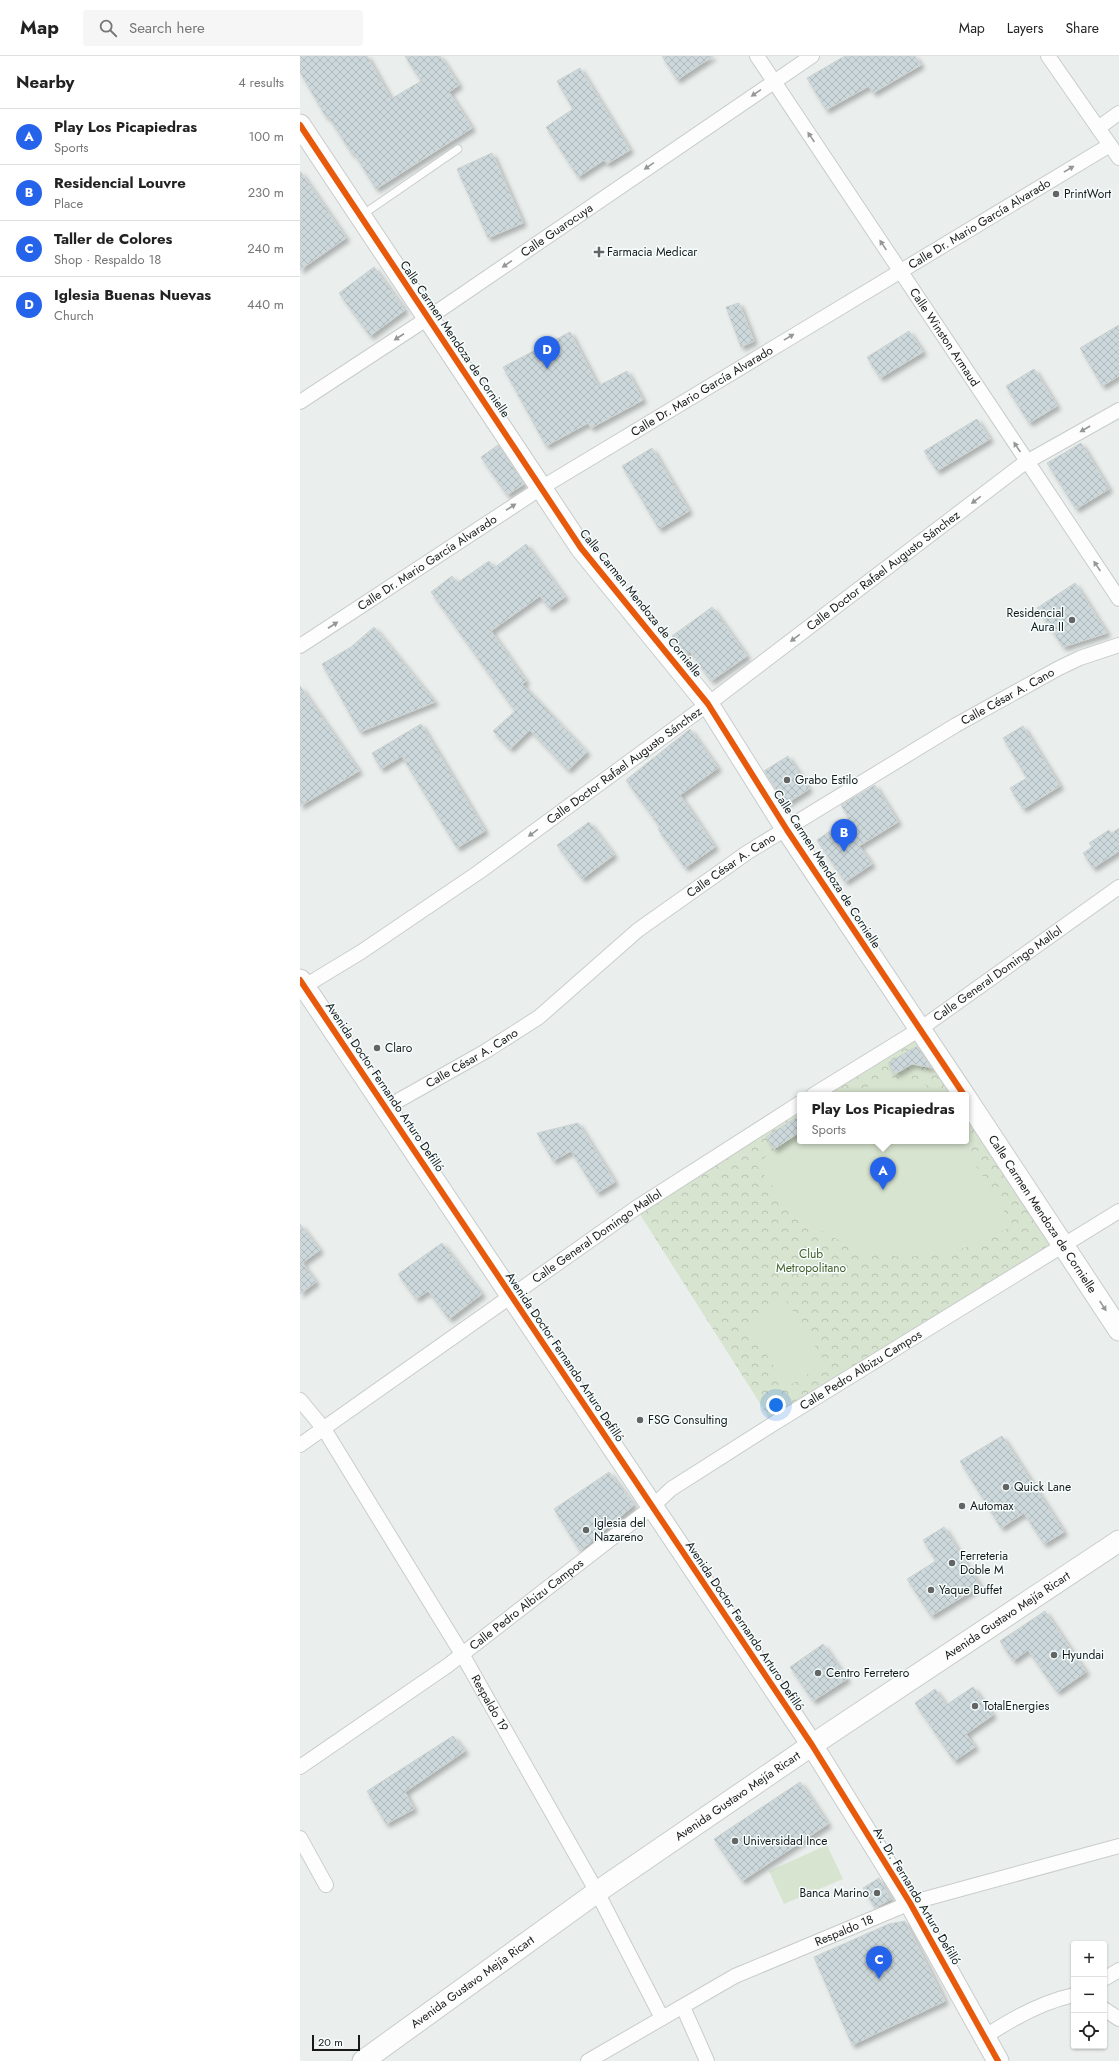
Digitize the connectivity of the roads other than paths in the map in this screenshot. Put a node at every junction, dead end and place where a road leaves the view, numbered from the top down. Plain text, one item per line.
1 (757, 56) edge
2 (812, 56) edge
3 (1048, 56) edge
4 (773, 81) junction
5 (1119, 113) edge
6 (300, 125) edge
7 (1098, 128) junction
8 (1110, 145) junction
9 (458, 149) dead end
10 (1119, 158) edge
11 (361, 216) junction
12 (900, 271) junction
13 (428, 318) junction
14 (300, 402) edge
15 (1119, 410) edge
16 (1027, 462) junction
17 (541, 488) junction
18 (1119, 599) edge
19 (1119, 645) edge
20 (300, 646) edge
21 (708, 704) junction
22 (787, 830) junction
23 (1119, 887) edge
24 (301, 985) edge
25 (920, 1029) junction
26 (818, 1092) edge
27 (962, 1092) edge
28 (969, 1103) edge
29 (797, 1105) edge
30 (387, 1107) junction
31 (1119, 1211) edge
32 (1064, 1246) junction
33 (512, 1297) junction
34 (1119, 1330) edge
35 (300, 1400) edge
36 (324, 1429) junction
37 (300, 1445) edge
38 (652, 1507) junction
39 (1119, 1541) edge
40 (462, 1654) junction
41 (812, 1745) junction
42 (300, 1767) edge
43 (300, 1838) edge
44 (1119, 1846) edge
45 (326, 1885) dead end
46 (597, 1892) junction
47 (910, 1903) junction
48 (1119, 1970) edge
49 (1107, 1977) edge
50 (1071, 1996) edge
51 (683, 2007) junction
52 (1107, 2011) edge
53 (662, 2018) junction
54 (1119, 2019) edge
55 (986, 2036) junction
56 (606, 2056) edge
57 (363, 2061) edge
58 (588, 2061) edge
59 (707, 2061) edge
60 (998, 2061) edge

1 - 4 street, Calle Winston Armaud
2 - 4 street, Calle Guarocuya
3 - 7 street
12 -> 4 street, Calle Winston Armaud
4 -> 13 street, Calle Guarocuya
5 - 7 street
6 - 11 street, Calle Carmen Mendoza de Cornielle
7 - 8 street
8 - 10 street
12 -> 8 street, Calle Dr. Mario García Alvarado
9 - 11 lane
11 - 13 street, Calle Carmen Mendoza de Cornielle
16 -> 12 street, Calle Winston Armaud
17 -> 12 street, Calle Dr. Mario García Alvarado
13 -> 14 street, Calle Guarocuya
13 - 17 street, Calle Carmen Mendoza de Cornielle
15 -> 16 street, Calle Doctor Rafael Augusto Sánchez
18 -> 16 street, Calle Winston Armaud
16 -> 21 street, Calle Doctor Rafael Augusto Sánchez
20 -> 17 street, Calle Dr. Mario García Alvarado
17 - 21 street, Calle Carmen Mendoza de Cornielle
19 - 22 street, Calle César A. Cano
21 - 22 street, Calle Carmen Mendoza de Cornielle
21 -> 24 street, Calle Doctor Rafael Augusto Sánchez
22 - 25 street, Calle Carmen Mendoza de Cornielle
22 - 30 street, Calle César A. Cano
23 - 25 street, Calle General Domingo Mallol
24 - 30 street, Avenida Doctor Fernando Arturo Defilló
25 - 26 street, Calle General Domingo Mallol
25 - 27 street, Calle Carmen Mendoza de Cornielle
28 - 32 street, Calle Carmen Mendoza de Cornielle
29 - 33 street, Calle General Domingo Mallol
30 - 33 street, Avenida Doctor Fernando Arturo Defilló
31 - 32 street, Calle Pedro Albizu Campos
32 -> 34 street, Calle Carmen Mendoza de Cornielle
32 - 38 street, Calle Pedro Albizu Campos
33 - 36 street, Calle General Domingo Mallol
33 - 38 street, Avenida Doctor Fernando Arturo Defilló
35 - 36 street, Respaldo 19
36 - 37 street, Calle General Domingo Mallol
36 - 40 street, Respaldo 19
38 - 40 street, Calle Pedro Albizu Campos
38 - 41 street, Avenida Doctor Fernando Arturo Defilló
39 - 41 street, Avenida Gustavo Mejía Ricart
40 - 42 street, Calle Pedro Albizu Campos
40 - 46 street, Respaldo 19
41 - 46 street, Avenida Gustavo Mejía Ricart
41 - 47 street, Av. Dr. Fernando Arturo Defilló
43 - 45 street
44 - 47 street, Respaldo 18
46 - 53 street, Respaldo 19
46 - 57 street, Avenida Gustavo Mejía Ricart
47 - 51 street, Respaldo 18
47 - 55 street, Av. Dr. Fernando Arturo Defilló
48 - 49 street
50 - 55 street
51 - 53 street, Respaldo 18
51 - 59 street
52 - 54 street
53 - 56 street, Respaldo 18
55 - 60 street, Av. Dr. Fernando Arturo Defilló
56 - 58 street, Respaldo 18

